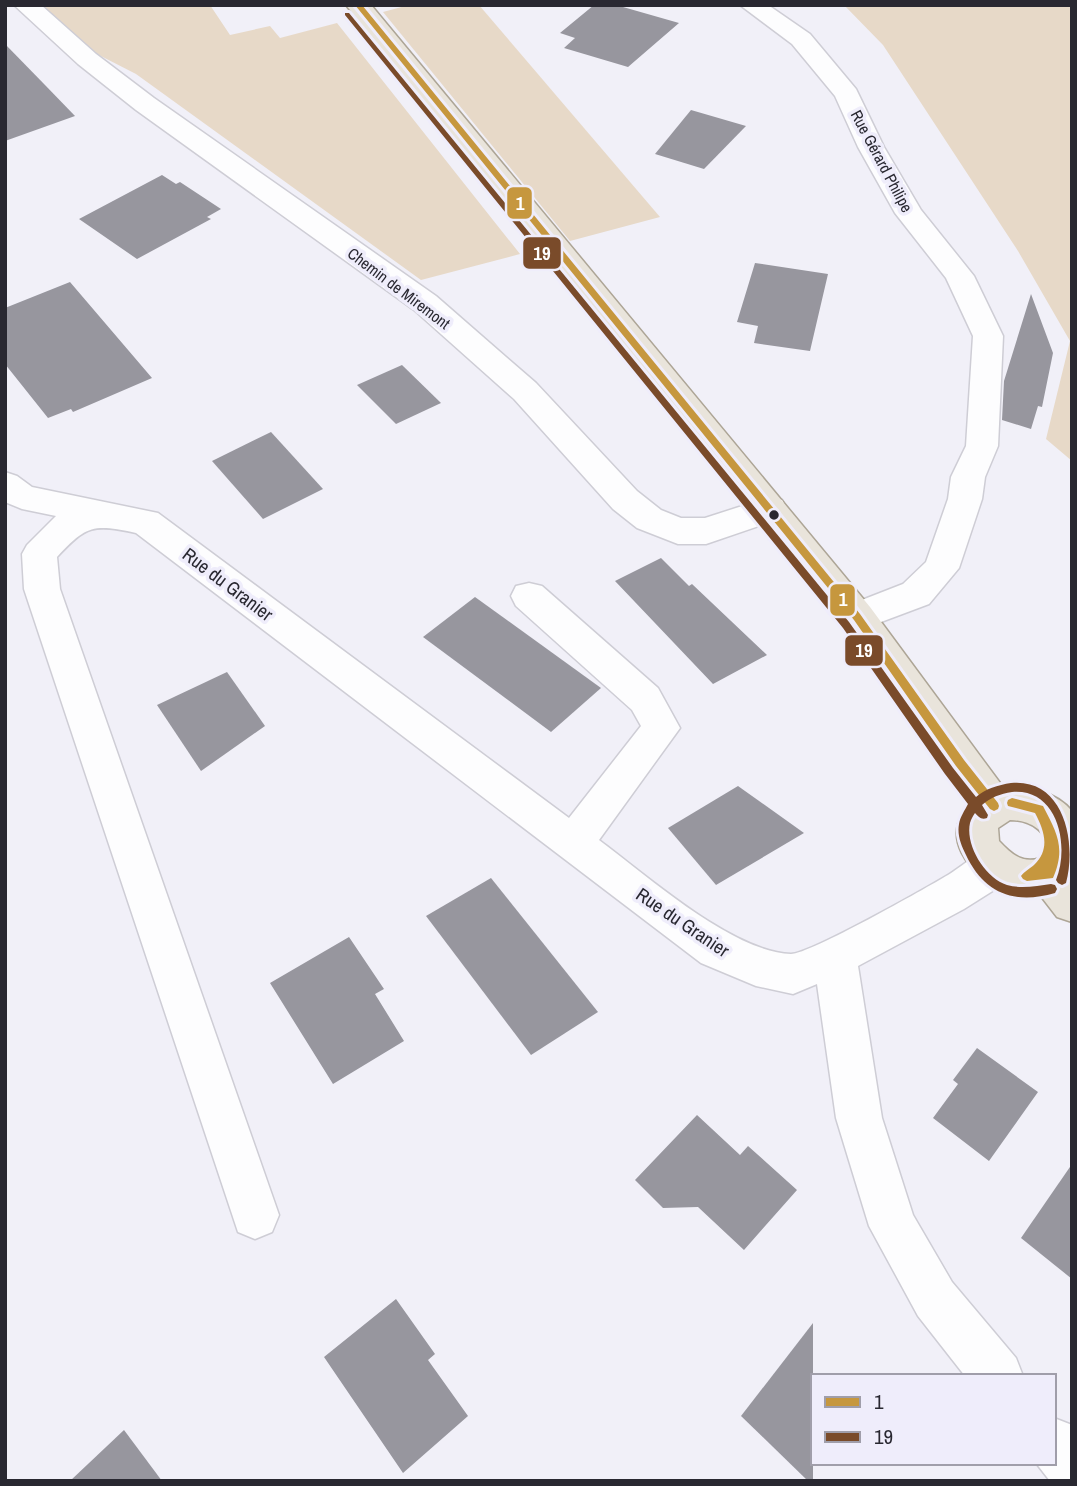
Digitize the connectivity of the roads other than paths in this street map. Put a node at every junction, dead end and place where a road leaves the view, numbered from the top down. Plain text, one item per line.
1 (26, 5) edge
2 (358, 5) edge
3 (752, 5) edge
4 (5, 484) edge
5 (770, 509) junction
6 (146, 522) junction
7 (529, 597) dead end
8 (858, 617) junction
9 (994, 806) junction
10 (573, 844) junction
11 (996, 867) junction
12 (1060, 890) edge
13 (835, 957) junction
14 (255, 1215) dead end
15 (996, 1374) edge
16 (1056, 1446) edge
17 (1072, 1466) edge

1 - 5 street, Chemin de Miremont
2 - 5 main road
3 - 8 street, Rue Gérard Philipe
4 - 6 street
5 - 8 main road
6 - 10 street, Rue du Granier
6 - 14 street, Rue du Granier
7 - 10 street
8 - 9 main road
9 - 11 main road
9 - 12 main road
10 - 13 street, Rue du Granier
11 - 12 main road
11 - 13 street, Rue du Granier
13 - 15 street
16 - 17 street

